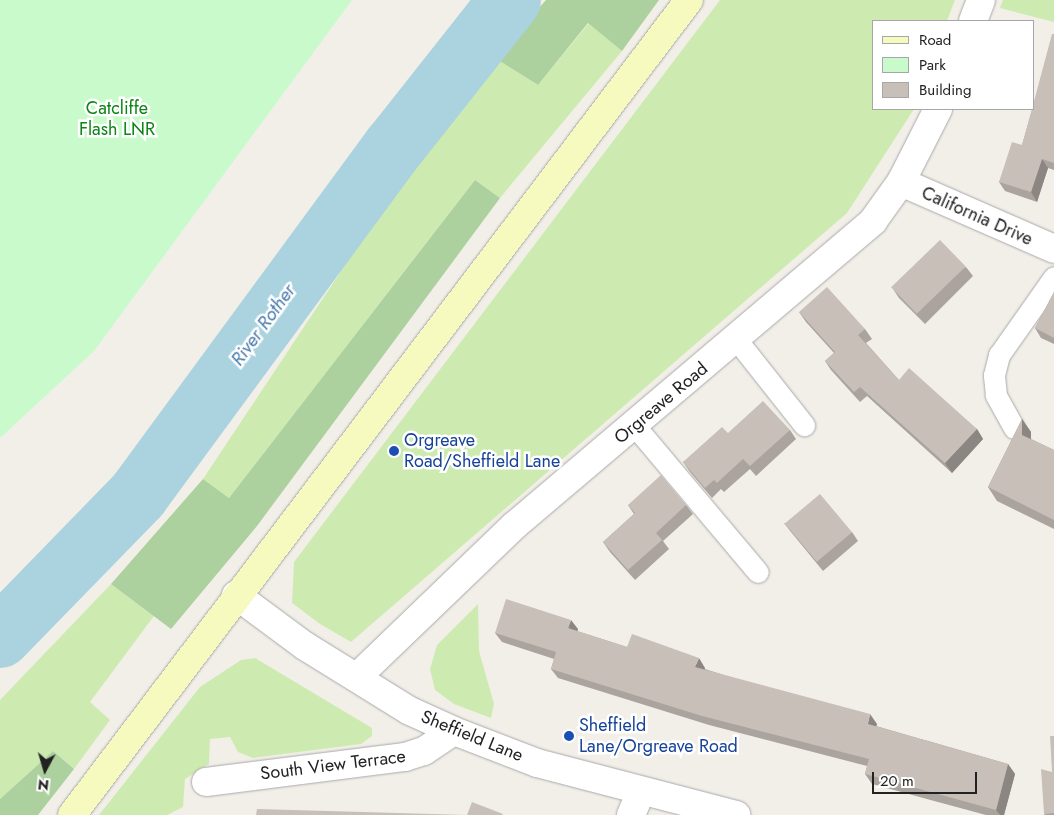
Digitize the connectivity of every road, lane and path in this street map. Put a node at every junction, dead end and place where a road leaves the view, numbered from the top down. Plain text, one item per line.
1 (689, 0) edge
2 (981, 0) edge
3 (972, 20) edge
4 (937, 110) edge
5 (901, 182) junction
6 (1054, 249) edge
7 (1054, 276) edge
8 (736, 339) junction
9 (634, 425) junction
10 (804, 425) dead end
11 (1014, 428) dead end
12 (758, 572) dead end
13 (236, 595) junction
14 (357, 678) junction
15 (454, 731) junction
16 (206, 782) dead end
17 (636, 803) edge
18 (72, 815) edge
19 (736, 815) edge

1 - 13 main road
2 - 3 street
4 - 5 street, Orgreave Road
5 - 6 street, California Drive
5 - 8 street, Orgreave Road
7 - 11 lane
8 - 9 street, Orgreave Road
8 - 10 lane
9 - 12 lane
9 - 14 street, Orgreave Road
13 - 14 street, Sheffield Lane
13 - 18 main road
14 - 15 street, Sheffield Lane
15 - 16 street, South View Terrace
15 - 17 street, Sheffield Lane
17 - 19 street, Sheffield Lane

